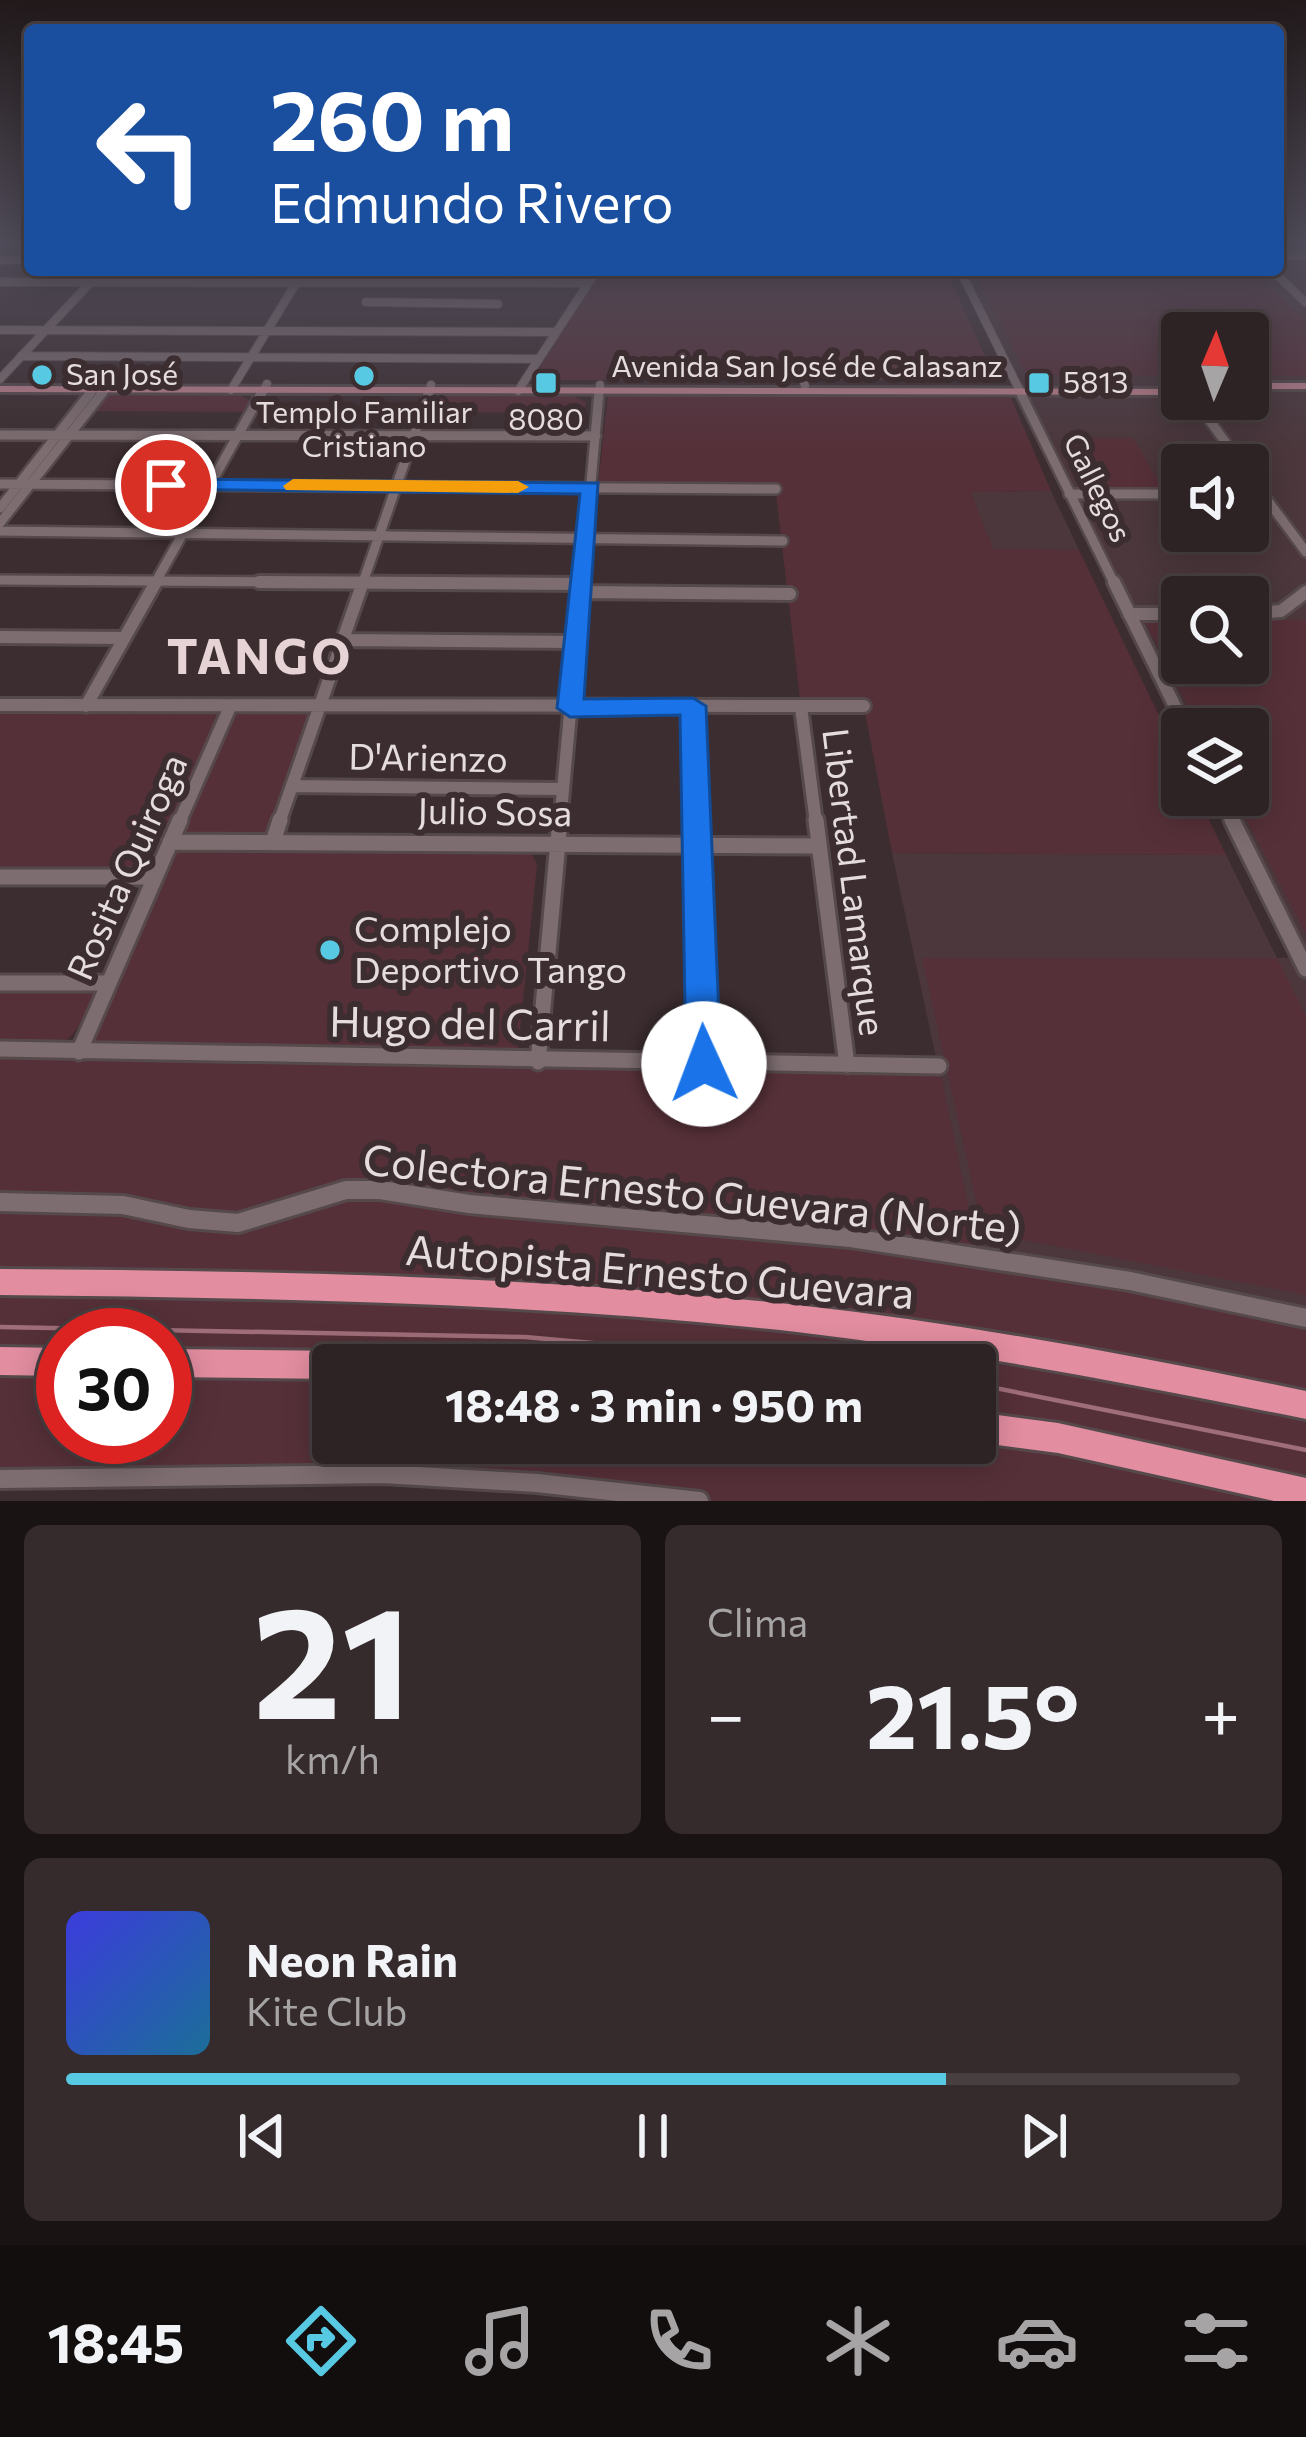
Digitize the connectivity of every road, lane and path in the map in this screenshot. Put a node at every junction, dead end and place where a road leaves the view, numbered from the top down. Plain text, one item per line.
1 (62, 313) edge
2 (277, 313) edge
3 (495, 313) edge
4 (568, 313) edge
5 (981, 313) edge
6 (0, 330) edge
7 (46, 330) junction
8 (266, 331) junction
9 (490, 332) junction
10 (556, 332) junction
11 (21, 356) junction
12 (250, 358) junction
13 (538, 358) junction
14 (0, 384) edge
15 (101, 387) junction
16 (233, 387) junction
17 (266, 387) junction
18 (430, 388) junction
19 (519, 388) junction
20 (600, 388) junction
21 (1018, 388) junction
22 (1161, 389) edge
23 (1269, 389) edge
24 (1306, 389) edge
25 (58, 434) junction
26 (70, 434) junction
27 (239, 434) junction
28 (0, 435) edge
29 (413, 435) junction
30 (596, 436) junction
31 (0, 484) edge
32 (25, 484) junction
33 (210, 485) junction
34 (396, 486) junction
35 (591, 488) junction
36 (776, 489) dead end
37 (1069, 494) junction
38 (1161, 494) edge
39 (0, 508) edge
40 (1269, 509) edge
41 (0, 527) edge
42 (184, 532) junction
43 (380, 534) junction
44 (586, 537) junction
45 (783, 541) dead end
46 (1306, 552) edge
47 (0, 580) edge
48 (156, 581) junction
49 (364, 584) junction
50 (581, 588) junction
51 (1306, 592) edge
52 (790, 594) dead end
53 (1269, 612) edge
54 (1129, 614) junction
55 (1161, 614) edge
56 (0, 638) edge
57 (124, 638) junction
58 (344, 640) junction
59 (577, 642) junction
60 (0, 705) edge
61 (86, 706) junction
62 (693, 706) junction
63 (864, 706) dead end
64 (230, 707) junction
65 (320, 707) junction
66 (801, 707) junction
67 (570, 708) junction
68 (1176, 708) edge
69 (292, 786) junction
70 (563, 789) junction
71 (1230, 816) edge
72 (170, 842) junction
73 (273, 842) junction
74 (558, 843) junction
75 (697, 844) junction
76 (819, 846) junction
77 (0, 877) edge
78 (155, 877) junction
79 (1306, 969) edge
80 (0, 982) edge
81 (109, 983) junction
82 (0, 1049) edge
83 (79, 1052) junction
84 (538, 1062) junction
85 (704, 1064) junction
86 (847, 1065) junction
87 (939, 1066) dead end
88 (0, 1202) edge
89 (0, 1282) edge
90 (1306, 1318) edge
91 (0, 1361) edge
92 (36, 1362) edge
93 (192, 1363) edge
94 (312, 1365) edge
95 (1306, 1405) edge
96 (996, 1430) edge
97 (0, 1479) edge
98 (1306, 1493) edge
99 (699, 1501) edge

1 - 7 street
2 - 8 street
3 - 9 street
4 - 10 street
5 - 21 street, Gallegos
6 - 7 street
7 - 8 street
7 - 11 street
8 - 9 street
8 - 12 street
9 - 10 street
10 - 13 street
11 - 12 street
11 - 14 street
12 - 13 street
12 - 16 street
13 - 19 street
14 - 15 main road, Avenida San José de Calasanz
15 - 16 main road, Avenida San José de Calasanz
15 - 25 street
15 - 26 street
16 - 17 main road, Avenida San José de Calasanz
17 - 18 main road, Avenida San José de Calasanz
17 - 27 street
18 - 19 main road, Avenida San José de Calasanz
18 - 29 street
19 - 20 main road, Avenida San José de Calasanz
20 - 21 main road, Avenida San José de Calasanz
20 - 21 main road, Avenida San José de Calasanz
20 - 30 street
21 - 22 main road, Avenida San José de Calasanz
21 - 37 street, Gallegos
23 - 24 main road
25 - 26 street
25 - 28 street
25 - 32 street
26 - 27 street
26 - 32 street
27 - 29 street
27 - 33 street
29 - 30 street
29 - 34 street
30 - 35 street
31 - 32 street
32 - 33 street
32 - 39 street
32 - 41 street
33 - 34 street
33 - 42 street
34 - 35 street
34 - 43 street
35 - 36 street
35 - 44 street
37 - 38 street
37 - 54 street, Gallegos
40 - 46 street
41 - 42 street
42 - 43 street
42 - 48 street
43 - 44 street
43 - 49 street
44 - 45 street
44 - 50 street
47 - 48 street
48 - 49 street
48 - 57 street
49 - 50 street
49 - 58 street
50 - 52 street
50 - 59 street
51 - 53 street
54 - 55 street
54 - 68 street, Gallegos
56 - 57 street
57 - 61 street
58 - 59 street
58 - 65 street
59 - 67 street
60 - 61 street
61 - 64 street
62 - 66 street
62 - 67 street
62 - 75 street
63 - 66 street
64 - 65 street
64 - 72 street, Rosita Quiroga
65 - 67 street
65 - 69 street
66 - 76 street, Libertad Lamarque
67 - 70 street
69 - 70 street, D'Arienzo
69 - 73 street
70 - 74 street
71 - 79 street
72 - 73 street, Julio Sosa
72 - 78 street, Rosita Quiroga
73 - 74 street, Julio Sosa
74 - 75 street, Julio Sosa
74 - 84 street
75 - 76 street, Julio Sosa
75 - 85 street
76 - 86 street, Libertad Lamarque
77 - 78 street
78 - 81 street, Rosita Quiroga
80 - 81 street
81 - 83 street, Rosita Quiroga
82 - 83 street, Hugo del Carril
83 - 84 street, Hugo del Carril
84 - 85 street, Hugo del Carril
85 - 86 street, Hugo del Carril
86 - 87 street, Hugo del Carril
88 - 90 street, Colectora Ernesto Guevara (Norte)
89 - 95 highway, Autopista Ernesto Guevara
91 - 92 highway
93 - 94 highway
96 - 98 highway
97 - 99 street

